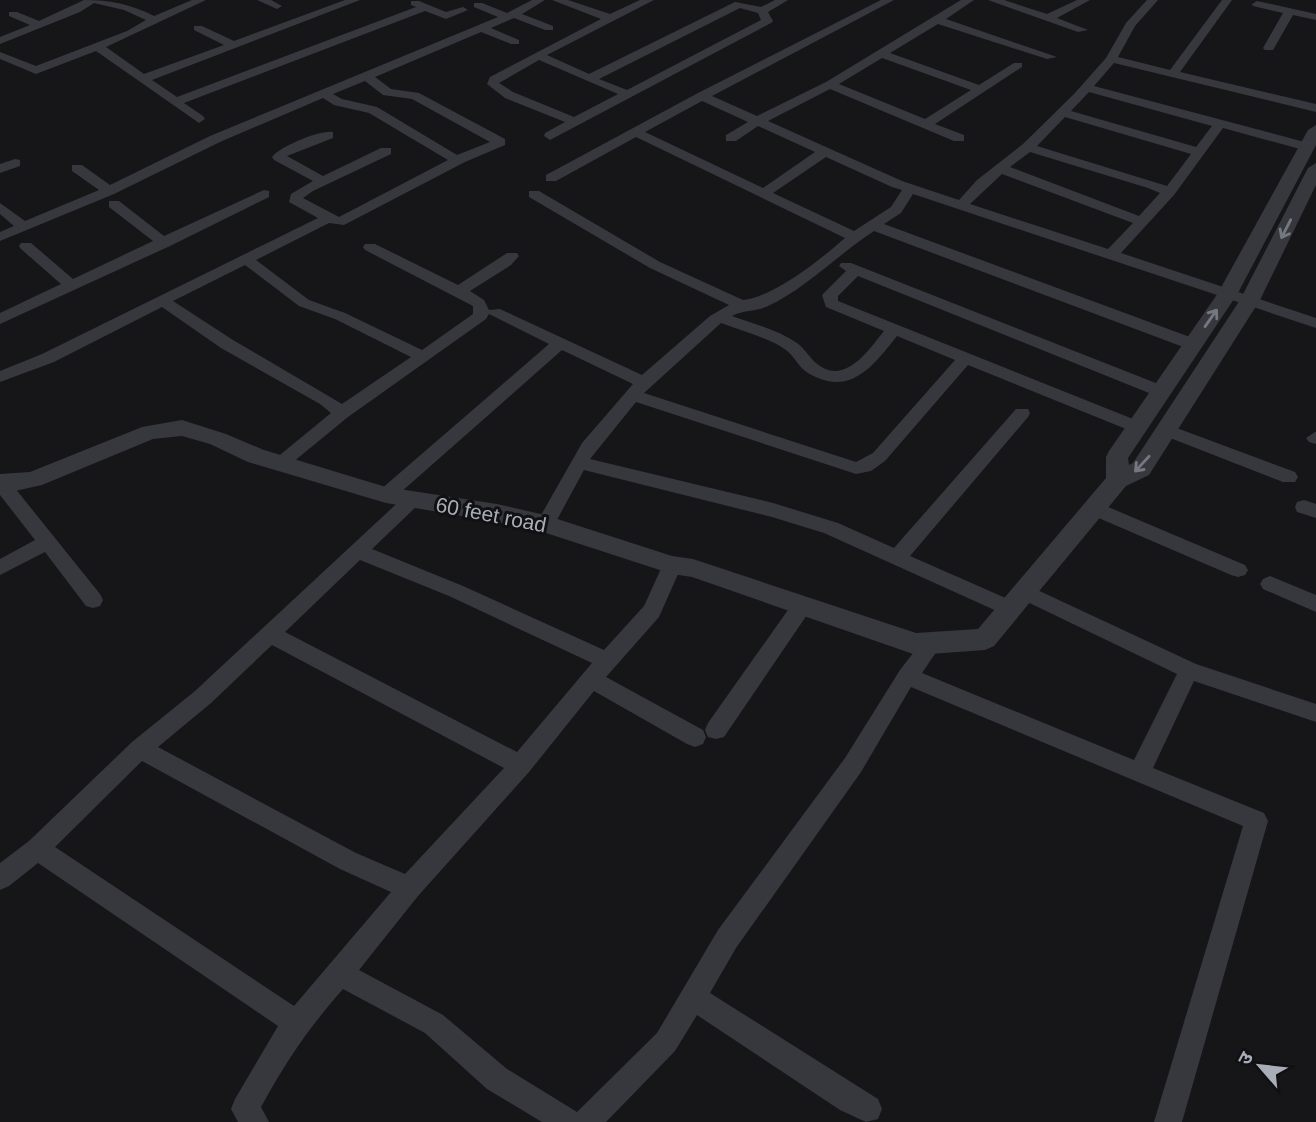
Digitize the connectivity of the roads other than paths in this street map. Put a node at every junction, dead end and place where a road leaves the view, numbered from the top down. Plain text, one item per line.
1 (92, 0) edge
2 (201, 0) edge
3 (262, 0) edge
4 (355, 0) edge
5 (408, 0) edge
6 (540, 0) edge
7 (557, 0) edge
8 (649, 0) edge
9 (783, 0) edge
10 (889, 0) edge
11 (969, 0) edge
12 (993, 0) edge
13 (1052, 0) edge
14 (1085, 0) edge
15 (1153, 0) edge
16 (1227, 0) edge
17 (1257, 4) dead end
18 (478, 5) dead end
19 (277, 6) dead end
20 (1071, 6) junction
21 (426, 7) junction
22 (463, 10) dead end
23 (762, 11) junction
24 (1290, 11) junction
25 (13, 14) dead end
26 (510, 16) junction
27 (1316, 17) edge
28 (1048, 18) junction
29 (613, 19) junction
30 (154, 20) junction
31 (938, 20) junction
32 (37, 24) junction
33 (198, 28) dead end
34 (481, 28) junction
35 (549, 29) dead end
36 (1082, 30) dead end
37 (0, 41) edge
38 (515, 41) dead end
39 (233, 45) junction
40 (97, 46) junction
41 (1269, 48) dead end
42 (881, 54) junction
43 (0, 55) edge
44 (538, 55) junction
45 (1051, 57) dead end
46 (1111, 58) junction
47 (1018, 65) dead end
48 (1174, 72) junction
49 (365, 75) junction
50 (142, 79) junction
51 (589, 79) junction
52 (830, 85) junction
53 (1086, 88) junction
54 (980, 89) junction
55 (322, 93) junction
56 (628, 94) junction
57 (702, 96) junction
58 (175, 103) junction
59 (1316, 108) edge
60 (1062, 112) junction
61 (199, 120) dead end
62 (758, 121) junction
63 (575, 122) junction
64 (926, 124) junction
65 (1220, 124) junction
66 (635, 132) junction
67 (328, 135) dead end
68 (550, 136) dead end
69 (731, 138) dead end
70 (959, 138) dead end
71 (1311, 138) edge
72 (1028, 147) junction
73 (386, 151) dead end
74 (825, 151) junction
75 (1199, 152) junction
76 (460, 159) junction
77 (15, 163) dead end
78 (77, 168) dead end
79 (1000, 168) junction
80 (0, 169) edge
81 (551, 178) dead end
82 (1308, 178) edge
83 (323, 181) junction
84 (911, 188) junction
85 (1168, 192) junction
86 (764, 193) junction
87 (264, 194) dead end
88 (534, 194) dead end
89 (111, 197) junction
90 (0, 207) edge
91 (961, 207) junction
92 (328, 218) junction
93 (1142, 222) junction
94 (872, 225) junction
95 (22, 226) junction
96 (0, 237) edge
97 (855, 237) junction
98 (165, 243) junction
99 (26, 246) dead end
100 (370, 247) dead end
101 (1112, 254) junction
102 (512, 256) dead end
103 (244, 258) junction
104 (829, 259) junction
105 (856, 269) junction
106 (72, 286) junction
107 (459, 291) junction
108 (1228, 293) junction
109 (161, 300) junction
110 (1250, 300) junction
111 (741, 305) junction
112 (495, 313) dead end
113 (719, 317) junction
114 (0, 319) edge
115 (1316, 323) edge
116 (894, 330) junction
117 (560, 342) junction
118 (1192, 344) junction
119 (421, 356) junction
120 (965, 358) junction
121 (0, 377) edge
122 (639, 389) junction
123 (1160, 391) junction
124 (342, 413) junction
125 (1022, 413) dead end
126 (1137, 427) junction
127 (1166, 430) junction
128 (282, 463) junction
129 (579, 463) junction
130 (1289, 477) dead end
131 (1118, 480) junction
132 (0, 482) edge
133 (386, 495) junction
134 (412, 500) junction
135 (1094, 508) junction
136 (545, 524) junction
137 (47, 542) junction
138 (360, 552) junction
139 (897, 558) junction
140 (672, 565) junction
141 (0, 568) edge
142 (1238, 570) dead end
143 (1270, 584) dead end
144 (93, 600) dead end
145 (1017, 601) junction
146 (1316, 604) edge
147 (802, 606) junction
148 (268, 633) junction
149 (931, 645) junction
150 (607, 661) junction
151 (1189, 670) junction
152 (907, 676) junction
153 (591, 679) junction
154 (1316, 713) edge
155 (716, 730) dead end
156 (695, 737) dead end
157 (140, 749) junction
158 (521, 765) junction
159 (1139, 774) junction
160 (37, 849) junction
161 (0, 878) edge
162 (409, 888) junction
163 (340, 974) junction
164 (692, 997) junction
165 (296, 1023) junction
166 (868, 1109) dead end
167 (255, 1122) edge
168 (568, 1122) edge
169 (586, 1122) edge
170 (1168, 1122) edge

1 - 30 street
1 - 32 street
2 - 30 street
3 - 19 street
4 - 39 street
5 - 21 street
6 - 26 street
7 - 29 street
8 - 29 street
9 - 23 street
10 - 57 street
11 - 31 street
12 - 28 street
13 - 20 street
14 - 20 street
15 - 46 street
16 - 48 street
17 - 24 street
18 - 26 street
20 - 28 street
21 - 22 street
21 - 58 street
23 - 51 street
23 - 56 street
24 - 27 street
24 - 41 street
25 - 32 street
26 - 34 street
26 - 35 street
28 - 36 street
29 - 44 street
30 - 40 street
31 - 42 street
31 - 45 street
32 - 37 street
33 - 39 street
34 - 38 street
34 - 49 street
39 - 50 street
40 - 43 street
40 - 50 street
42 - 52 street
42 - 54 street
44 - 51 street
44 - 63 street
46 - 48 street
46 - 53 street
47 - 54 street
48 - 59 street
49 - 55 street
49 - 76 street
50 - 58 street
51 - 56 street
52 - 62 street
52 - 64 street
53 - 60 street
53 - 65 street
54 - 64 street
55 - 76 street
55 - 89 street
56 - 63 street
57 - 62 street
57 - 66 street
58 - 61 street
60 - 72 street
60 - 75 street
62 - 69 street
62 - 74 street
63 - 68 street
64 - 70 street
65 - 71 street
65 - 75 street
66 - 81 street
66 - 86 street
67 - 83 street
71 - 82 street
72 - 79 street
72 - 85 street
73 - 83 street
74 - 84 street
74 - 86 street
75 - 85 street
76 - 92 street
77 - 80 street
78 - 89 street
79 - 91 street
79 - 93 street
82 - 108 street
82 -> 110 street
83 - 92 street
84 - 91 street
84 - 94 street
85 - 93 street
86 - 97 street
87 - 98 street
88 - 111 street
89 - 95 street
89 - 98 street
90 - 95 street
91 - 101 street
92 - 103 street
93 - 101 street
94 - 97 street
94 - 118 street
95 - 96 street
97 - 104 street
98 - 106 street
99 - 106 street
100 - 107 street
101 - 108 street
102 - 107 street
103 - 109 street
103 - 119 street
104 - 105 street
104 - 111 street
105 - 116 street
105 - 123 street
106 - 114 street
107 - 119 street
108 - 110 street
118 -> 108 street
109 - 121 street
109 - 124 street
110 - 115 street
110 - 127 street
111 - 113 street
112 - 117 street
113 - 116 street
113 - 122 street
116 - 120 street
117 - 122 street
117 - 133 street
118 - 123 street
119 - 124 street
120 - 122 street
120 - 126 street
122 - 129 street
123 - 126 street
124 - 128 street
125 - 139 street
126 - 131 street
127 - 130 street
127 -> 131 street
128 - 132 street, 60 feet road
128 - 133 street, 60 feet road
129 - 136 street
129 - 139 street
131 - 135 street
132 - 137 street
133 - 134 street, 60 feet road
134 - 136 street, 60 feet road
134 - 138 street
135 - 142 street
135 - 145 street
136 - 140 street, 60 feet road
137 - 141 street
137 - 144 street
138 - 148 street
138 - 150 street
139 - 145 street
140 - 147 street, 60 feet road
140 - 150 street
143 - 146 street
145 - 149 street, 60 feet road
145 - 151 street
147 - 149 street, 60 feet road
147 - 155 street
148 - 157 street
148 - 158 street
149 - 152 street
150 - 153 street
151 - 154 street
151 - 159 street
152 - 159 street
152 - 164 street
153 - 156 street
153 - 158 street
157 - 160 street
157 - 162 street
158 - 162 street
159 - 170 street
160 - 161 street
160 - 165 street
162 - 163 street
163 - 165 street
163 - 168 street
164 - 166 street
164 - 169 street
165 - 167 street

